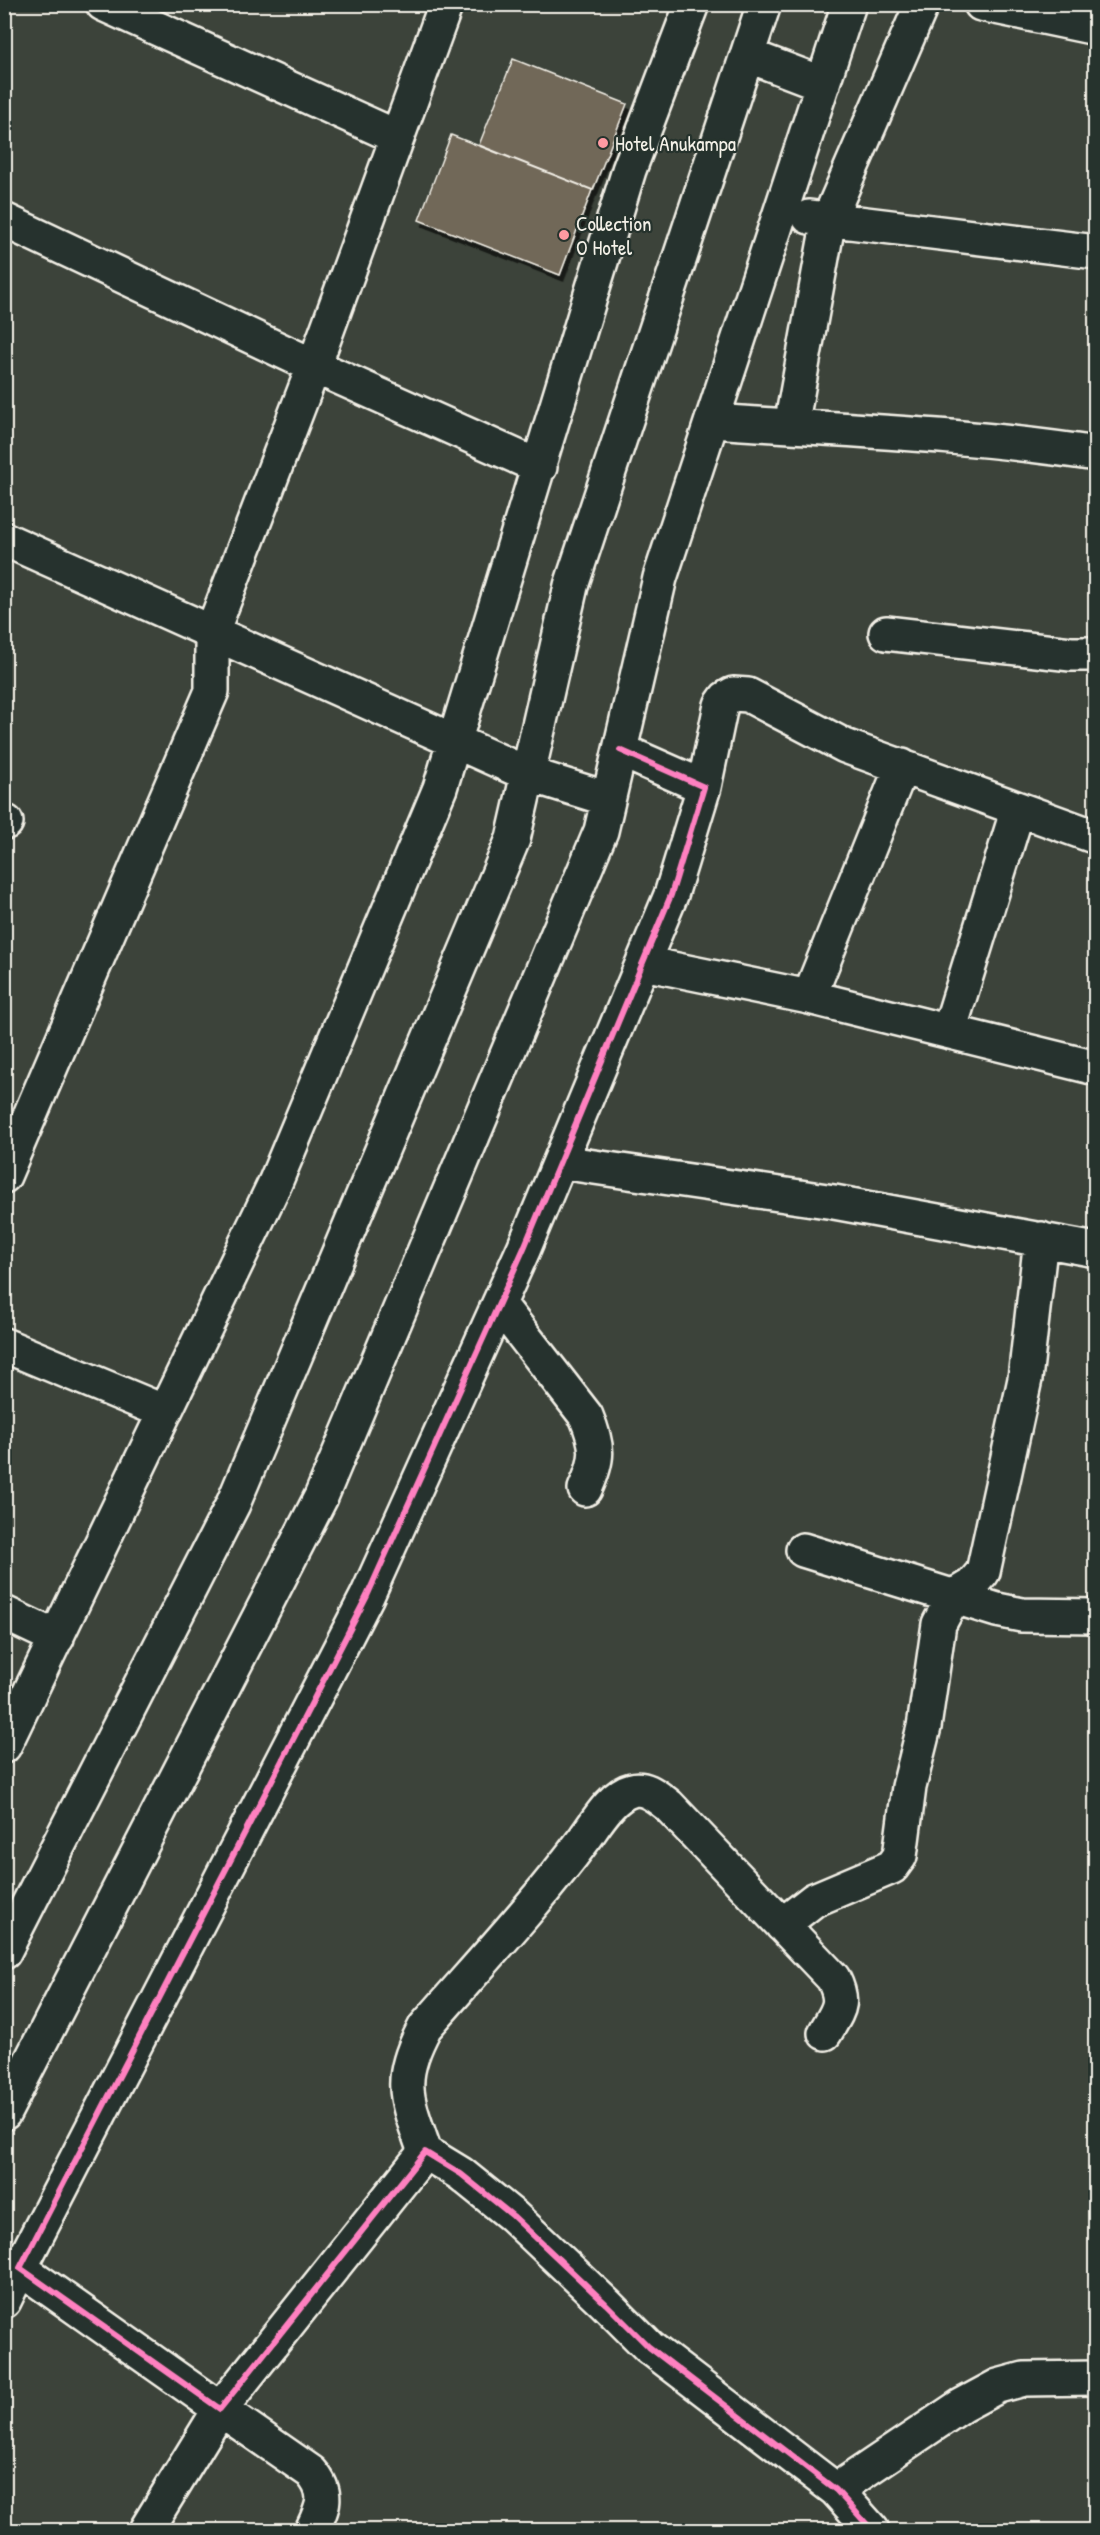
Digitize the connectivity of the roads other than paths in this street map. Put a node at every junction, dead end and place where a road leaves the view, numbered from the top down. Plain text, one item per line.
1 (103, 4) edge
2 (446, 4) edge
3 (692, 4) edge
4 (764, 4) edge
5 (849, 4) edge
6 (922, 4) edge
7 (981, 4) edge
8 (1095, 28) edge
9 (747, 55) junction
10 (823, 84) junction
11 (397, 137) junction
12 (781, 213) junction
13 (829, 219) junction
14 (4, 220) edge
15 (1095, 252) edge
16 (314, 366) junction
17 (713, 421) junction
18 (791, 426) junction
19 (1095, 454) edge
20 (540, 467) junction
21 (4, 539) edge
22 (212, 632) junction
23 (886, 633) dead end
24 (1095, 654) edge
25 (456, 740) junction
26 (620, 750) junction
27 (902, 766) junction
28 (528, 774) junction
29 (704, 787) junction
30 (608, 799) junction
31 (1018, 809) junction
32 (1095, 837) edge
33 (643, 963) junction
34 (809, 997) junction
35 (949, 1031) junction
36 (1095, 1068) edge
37 (8, 1158) edge
38 (560, 1162) junction
39 (1041, 1239) junction
40 (1095, 1250) edge
41 (499, 1304) junction
42 (4, 1345) edge
43 (165, 1412) junction
44 (585, 1489) dead end
45 (803, 1550) dead end
46 (954, 1596) junction
47 (4, 1614) edge
48 (1095, 1616) edge
49 (57, 1638) junction
50 (4, 1746) edge
51 (782, 1925) junction
52 (4, 1952) edge
53 (825, 2033) dead end
54 (4, 2113) edge
55 (425, 2152) junction
56 (12, 2263) edge
57 (4, 2301) edge
58 (1095, 2378) edge
59 (220, 2409) junction
60 (836, 2490) junction
61 (858, 2525) edge
62 (146, 2530) edge
63 (312, 2530) edge

1 - 11 street
2 - 11 street
3 - 20 street
4 - 9 street
5 - 10 street
6 - 13 street
7 - 8 street
9 - 10 street
9 - 28 street
10 - 12 street
11 - 16 street
12 - 13 street
12 - 17 street
13 - 15 street
13 - 18 street
14 - 16 street
16 - 20 street
16 - 22 street
17 - 18 street
17 - 26 street
18 - 19 street
20 - 25 street
21 - 22 street
22 - 25 street
22 - 37 street
23 - 24 street
25 - 28 street
25 - 43 street
26 - 29 street
26 - 30 street
27 - 29 street
27 - 31 street
27 - 34 street
28 - 30 street
28 - 52 street
29 - 33 street
30 - 54 street
31 - 32 street
31 - 35 street
33 - 34 street
33 - 38 street
34 - 35 street
35 - 36 street
38 - 39 street
38 - 41 street
39 - 40 street
39 - 46 street
41 - 44 street
41 - 56 street
42 - 43 street
43 - 49 street
45 - 46 street
46 - 48 street
46 - 51 street
47 - 49 street
49 - 50 street
51 - 53 street
51 - 55 street
55 - 59 street
55 - 60 street
56 - 57 street
56 - 59 street
58 - 60 street
59 - 62 street
59 - 63 street
60 - 61 street

